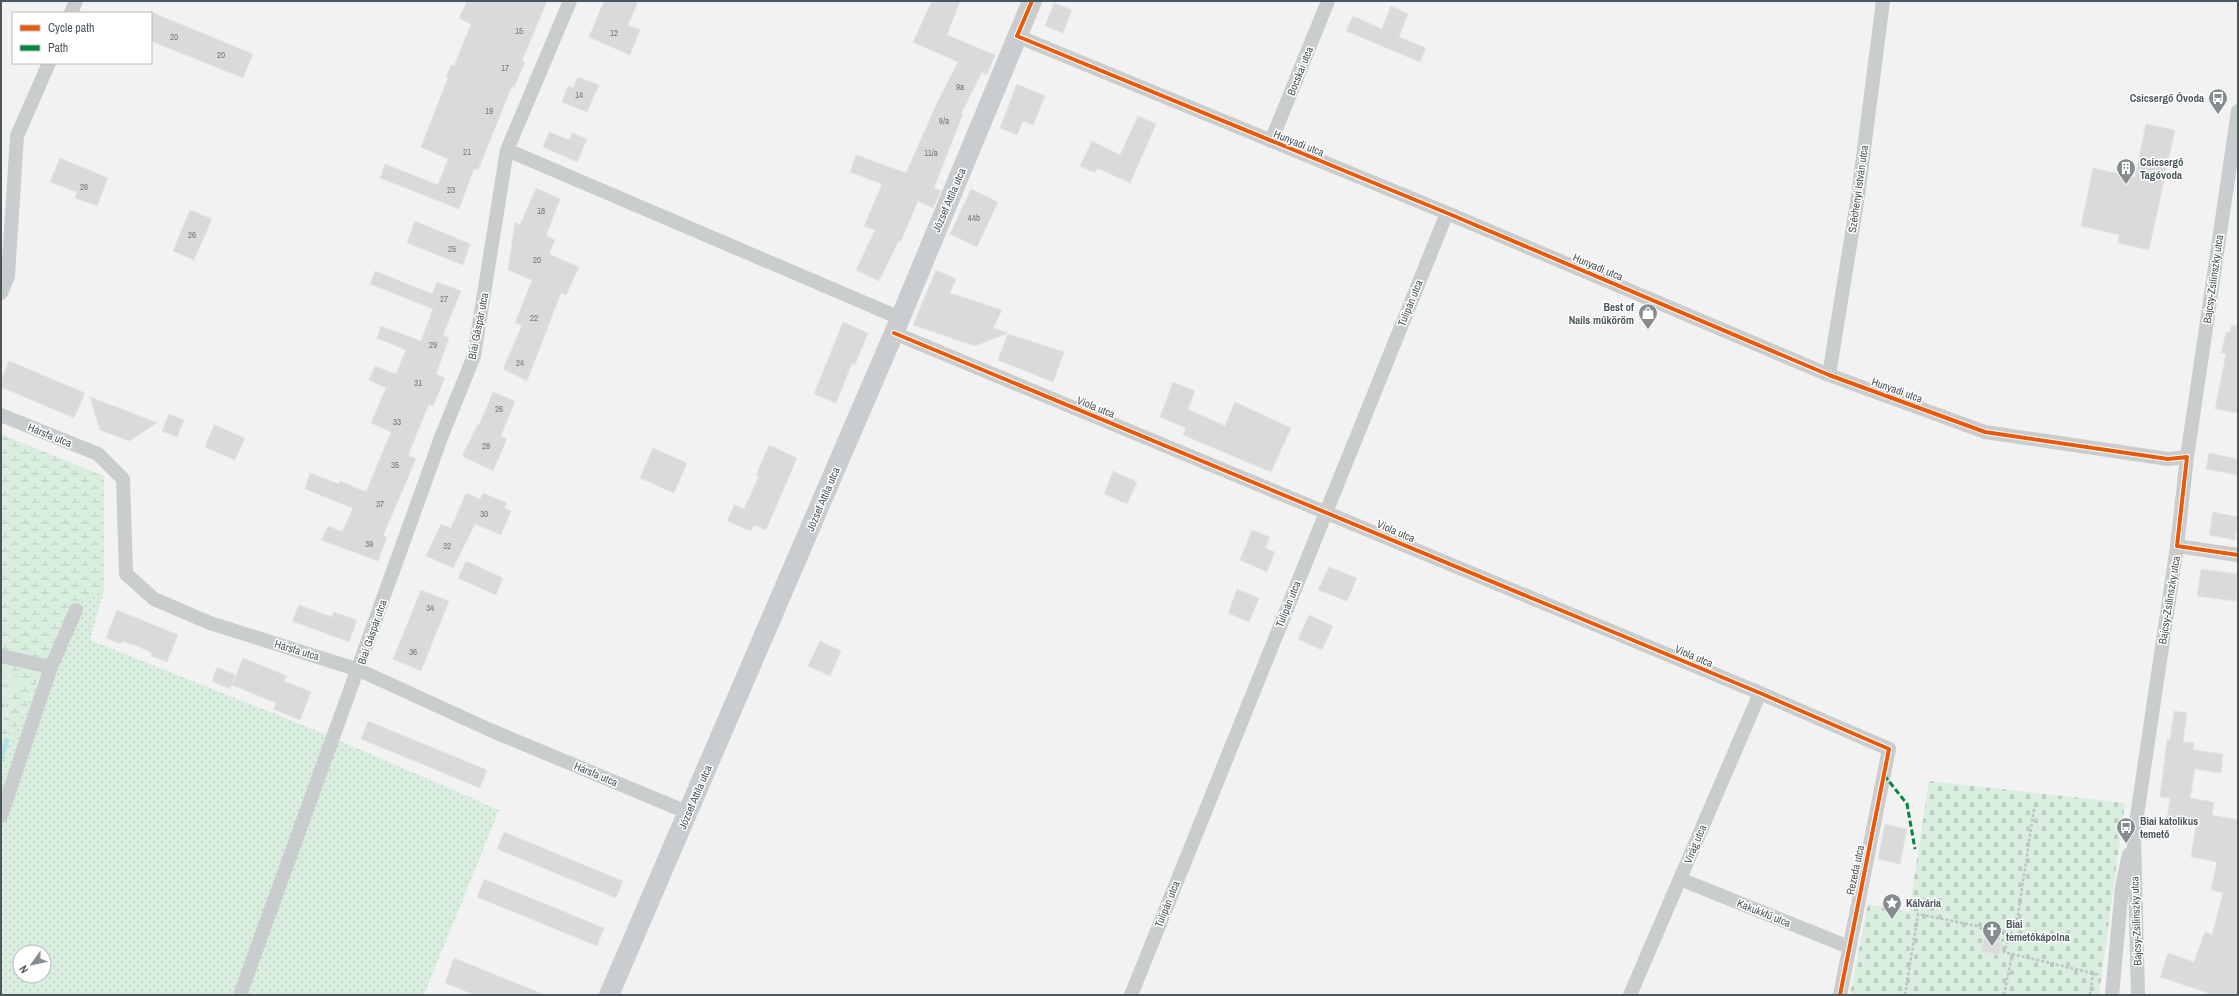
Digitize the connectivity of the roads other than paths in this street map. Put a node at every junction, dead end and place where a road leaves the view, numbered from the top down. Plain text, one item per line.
1 (76, 1) edge
2 (570, 1) edge
3 (1032, 1) edge
4 (1328, 1) edge
5 (1883, 1) edge
6 (71, 12) edge
7 (1017, 36) junction
8 (49, 64) edge
9 (2238, 111) edge
10 (1271, 141) junction
11 (507, 150) junction
12 (1447, 213) junction
13 (1, 293) edge
14 (897, 325) junction
15 (1829, 375) junction
16 (1, 415) edge
17 (2187, 457) junction
18 (1325, 511) junction
19 (2177, 546) junction
20 (2238, 555) edge
21 (76, 610) dead end
22 (1, 656) edge
23 (51, 668) junction
24 (359, 670) junction
25 (1760, 693) junction
26 (1889, 749) joint
27 (689, 813) junction
28 (1, 816) edge
29 (2134, 836) junction
30 (1680, 879) junction
31 (1849, 946) junction
32 (240, 995) edge
33 (609, 995) edge
34 (1130, 995) edge
35 (1630, 995) edge
36 (1840, 995) edge
37 (2112, 995) edge
38 (2138, 995) edge

1 - 6 street
2 - 11 street, Biai Gáspár utca
3 - 7 street, József Attila utca
4 - 10 street, Bocskai utca
5 - 15 street, Széchenyi István utca
7 - 10 street, Hunyadi utca
7 - 14 street, József Attila utca
8 - 13 street
9 - 17 street, Bajcsy-Zsilinszky utca
10 - 12 street, Hunyadi utca
11 - 14 street, Viola utca
11 - 24 street, Biai Gáspár utca
12 - 15 street, Hunyadi utca
12 - 18 street, Tulipán utca
14 - 18 street, Viola utca
14 - 27 street, József Attila utca
15 - 17 street, Hunyadi utca
16 - 24 street, Hársfa utca
17 - 19 street, Bajcsy-Zsilinszky utca
18 - 25 street, Viola utca
18 - 34 street, Tulipán utca
19 - 20 street
19 - 29 street, Bajcsy-Zsilinszky utca
21 - 23 street
22 - 23 street
23 - 28 street
24 - 27 street, Hársfa utca
24 - 32 street, Biai Gáspár utca
25 - 26 street, Viola utca
25 - 30 street, Virág utca
26 - 31 street, Rezeda utca
27 - 33 street, József Attila utca
29 - 37 street
29 - 38 street, Bajcsy-Zsilinszky utca
30 - 31 street, Kakukkfű utca
30 - 35 street, Virág utca
31 - 36 street, Rezeda utca

